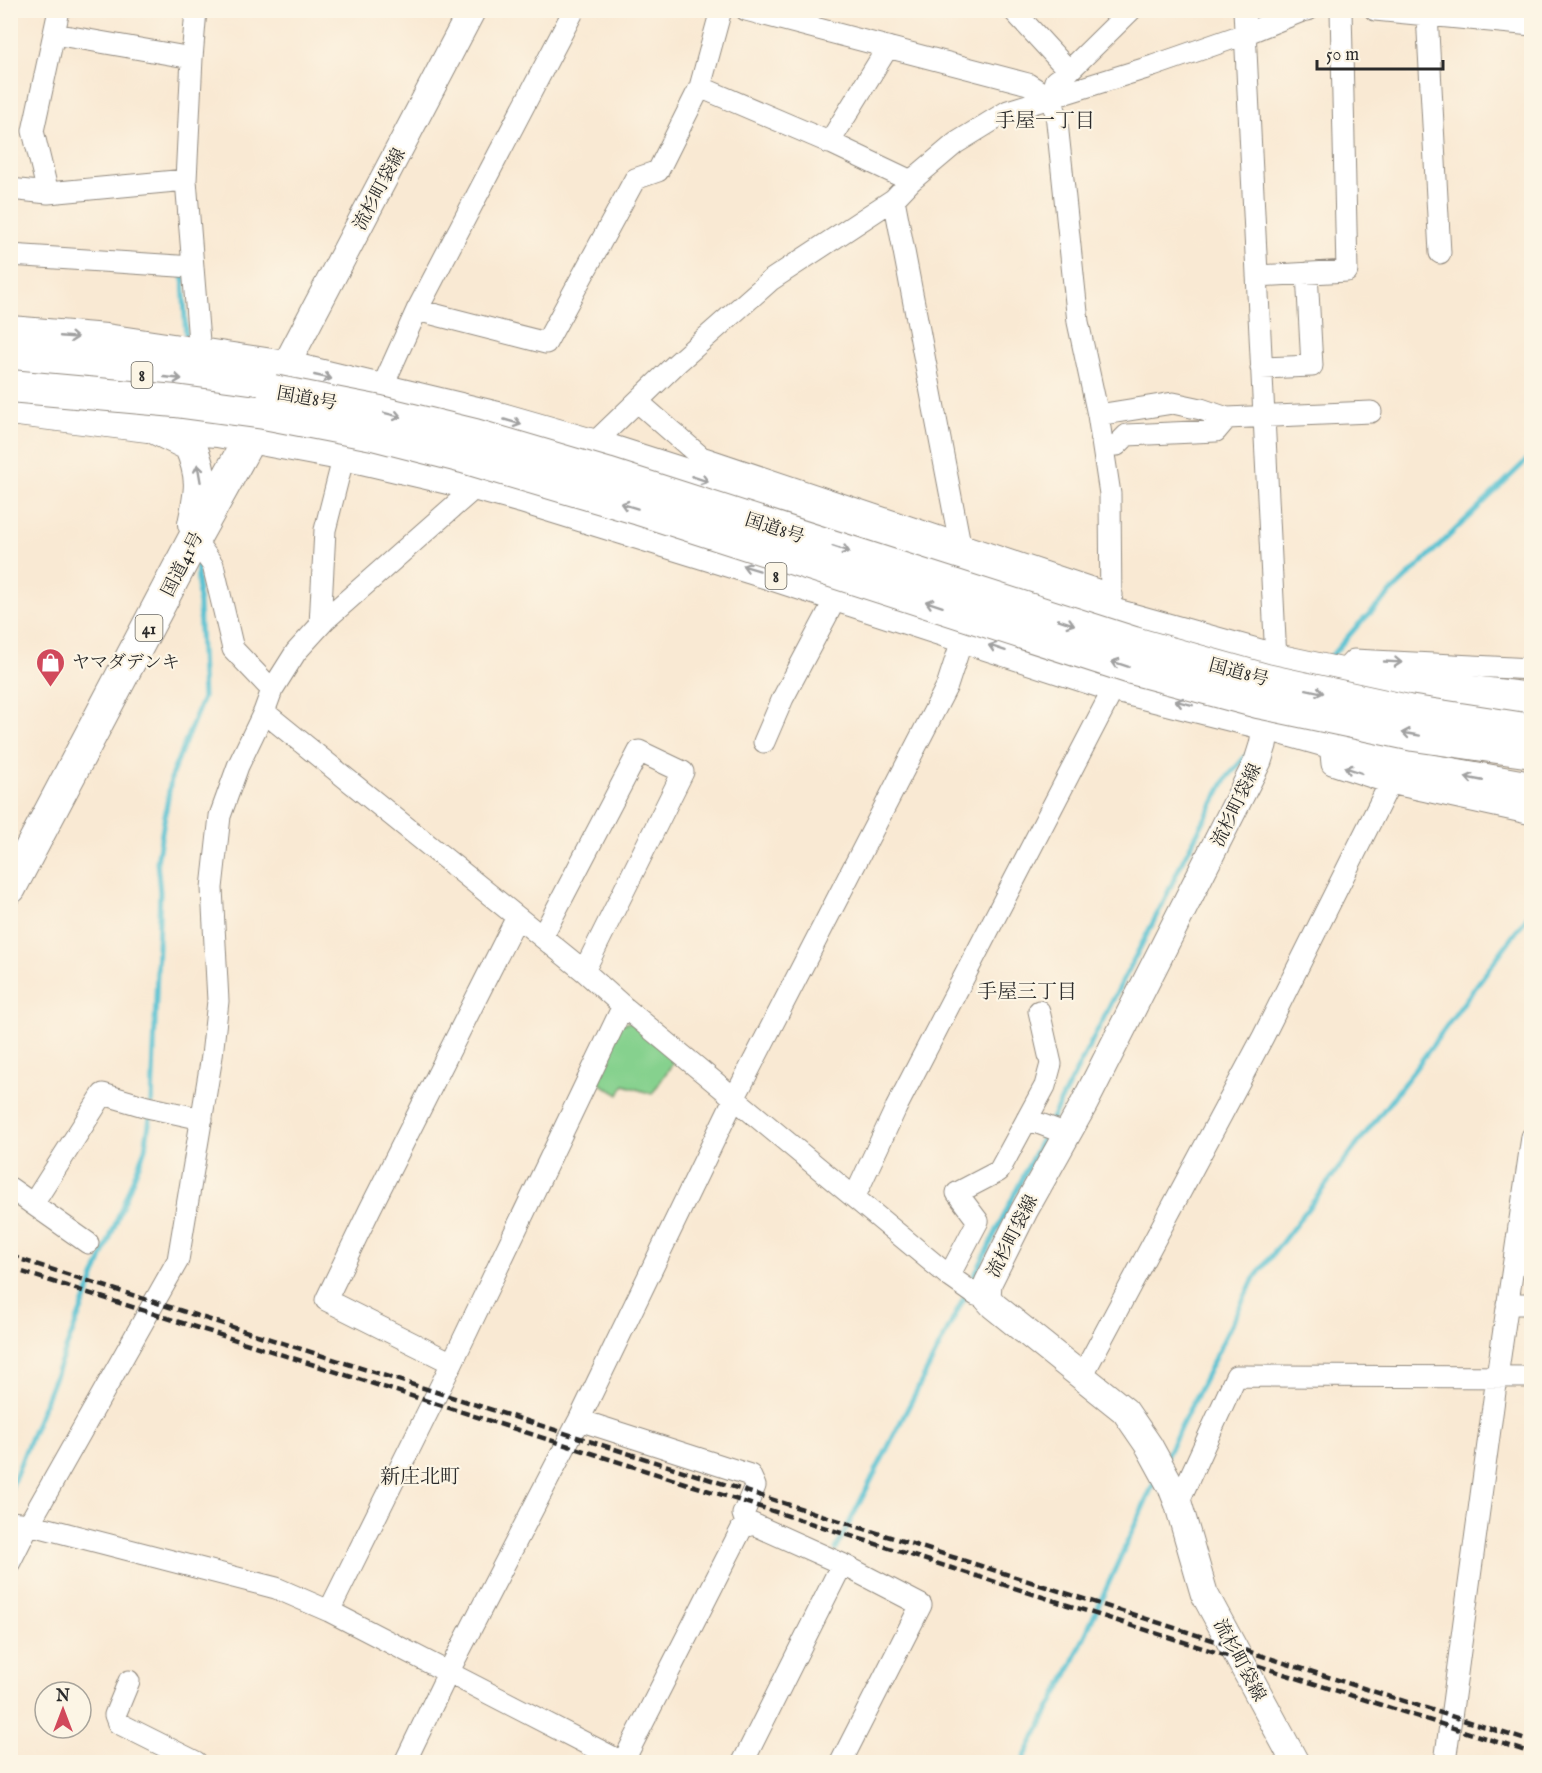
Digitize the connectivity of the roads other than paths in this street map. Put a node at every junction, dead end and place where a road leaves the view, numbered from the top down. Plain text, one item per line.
1 (59, 10) edge
2 (196, 10) edge
3 (472, 10) edge
4 (574, 10) edge
5 (721, 10) edge
6 (746, 10) edge
7 (1013, 10) edge
8 (1131, 10) edge
9 (1244, 10) edge
10 (1308, 10) edge
11 (1341, 10) edge
12 (1375, 10) edge
13 (1427, 14) junction
14 (1532, 25) edge
15 (54, 34) junction
16 (1245, 34) junction
17 (888, 47) junction
18 (192, 58) junction
19 (1069, 71) junction
20 (700, 87) junction
21 (1050, 98) junction
22 (829, 142) junction
23 (186, 180) junction
24 (911, 181) junction
25 (10, 189) edge
26 (48, 193) junction
27 (894, 199) junction
28 (1440, 254) dead end
29 (10, 255) edge
30 (193, 267) junction
31 (1307, 273) junction
32 (1257, 276) junction
33 (417, 310) junction
34 (10, 332) edge
35 (200, 354) junction
36 (10, 363) edge
37 (285, 368) junction
38 (1261, 368) junction
39 (10, 386) edge
40 (381, 390) junction
41 (638, 402) junction
42 (10, 409) edge
43 (1371, 412) dead end
44 (1098, 415) junction
45 (1264, 416) junction
46 (1227, 418) junction
47 (148, 426) junction
48 (251, 438) junction
49 (592, 445) junction
50 (1117, 445) dead end
51 (344, 455) junction
52 (478, 485) junction
53 (191, 545) junction
54 (959, 553) junction
55 (837, 596) junction
56 (1112, 604) junction
57 (320, 625) junction
58 (963, 637) junction
59 (1276, 660) junction
60 (1532, 669) edge
61 (1341, 674) junction
62 (1115, 686) junction
63 (272, 690) junction
64 (1532, 699) edge
65 (264, 712) junction
66 (1267, 724) junction
67 (1532, 730) edge
68 (764, 742) dead end
69 (1330, 743) junction
70 (1532, 752) edge
71 (1390, 783) junction
72 (1532, 788) edge
73 (1532, 814) edge
74 (10, 888) edge
75 (517, 917) junction
76 (542, 938) junction
77 (584, 971) junction
78 (623, 1006) junction
79 (1039, 1011) dead end
80 (734, 1099) junction
81 (202, 1119) junction
82 (1032, 1121) junction
83 (1063, 1133) junction
84 (1532, 1137) edge
85 (10, 1188) edge
86 (855, 1197) junction
87 (1527, 1203) edge
88 (33, 1204) junction
89 (88, 1243) dead end
90 (949, 1276) junction
91 (987, 1298) junction
92 (1507, 1304) junction
93 (1532, 1304) edge
94 (452, 1363) junction
95 (1082, 1376) junction
96 (1497, 1377) junction
97 (1532, 1377) edge
98 (579, 1420) junction
99 (1175, 1495) junction
100 (20, 1523) edge
101 (747, 1526) junction
102 (10, 1562) edge
103 (842, 1564) junction
104 (329, 1611) junction
105 (448, 1673) junction
106 (129, 1681) dead end
107 (196, 1762) edge
108 (405, 1762) edge
109 (623, 1762) edge
110 (743, 1762) edge
111 (841, 1762) edge
112 (1295, 1762) edge
113 (1445, 1762) edge

1 - 15 street
2 - 18 street
3 - 37 main road, 流杉町袋線
4 - 33 street
5 - 20 street
6 - 17 street
7 - 19 street
8 - 19 street
9 - 16 street
10 - 16 street
11 - 31 street
12 - 13 street
13 - 14 street
13 - 28 street
15 - 18 street
15 - 26 street
16 - 21 street
16 - 32 street
17 - 21 street
17 - 22 street
18 - 23 street
19 - 21 street
20 - 22 street
20 - 33 street
21 - 24 street
21 - 44 street
22 - 24 street
23 - 26 street
23 - 30 street
24 - 27 street
25 - 26 street
27 - 41 street
27 - 54 street
29 - 30 street
30 - 35 street
31 - 32 street
31 - 38 street
32 - 38 street
33 - 40 street
34 -> 35 highway, 8
35 - 37 highway, 8
36 -> 67 highway, 国道8号 / 8, bridge
37 -> 40 highway, 8
37 - 48 highway, 国道41号 / 41
38 - 45 street
70 -> 39 highway, 国道8号 / 8, bridge
40 -> 49 highway, 8
41 - 49 street
41 - 54 street
42 - 47 highway, 8
43 - 45 street
44 - 46 street
44 - 56 street
45 - 46 street
45 - 59 street
46 - 50 street
47 - 48 highway, 8
53 -> 47 highway
48 - 51 highway, 8
48 - 53 highway, 国道41号 / 41
49 -> 54 highway, 8
51 - 52 highway, 8
51 - 57 street
55 -> 52 highway, 8
52 - 57 street
53 - 63 street
53 - 74 highway, 国道41号 / 41
54 - 56 highway, 8
55 - 58 highway, 8
55 - 68 street
56 - 59 highway, 8
57 - 63 street
62 -> 58 highway, 8
58 - 80 street
59 - 61 highway, 8
59 - 66 main road, 流杉町袋線
61 -> 60 street
61 - 64 highway, 8
66 -> 62 highway, 8
62 - 86 street
63 - 65 street
65 - 75 street
65 - 81 street
66 - 69 highway, 8
66 - 83 main road, 流杉町袋線
71 -> 69 street
72 -> 69 highway, 8
71 - 73 street
71 - 95 street
75 - 76 street
75 - 94 street
76 - 77 street
76 - 77 street
77 - 78 street
78 - 80 street
78 - 94 street
79 - 82 street
80 - 86 street
80 - 98 street
81 - 88 street
81 - 100 street
82 - 83 street
82 - 90 street
83 - 91 main road, 流杉町袋線
84 - 87 street
85 - 88 street
86 - 90 street
87 - 92 street
88 - 89 street
90 - 91 street
91 - 95 main road, 流杉町袋線
92 - 93 street
92 - 96 street
94 - 104 street
95 - 99 main road, 流杉町袋線
96 - 97 street
96 - 99 street
96 - 113 street
98 - 101 street
98 - 105 street
99 - 112 main road, 流杉町袋線
100 - 102 street
100 - 104 street
101 - 103 street
101 - 109 street
103 - 110 street
103 - 111 street
104 - 105 street
105 - 108 street
105 - 109 street
106 - 107 street

